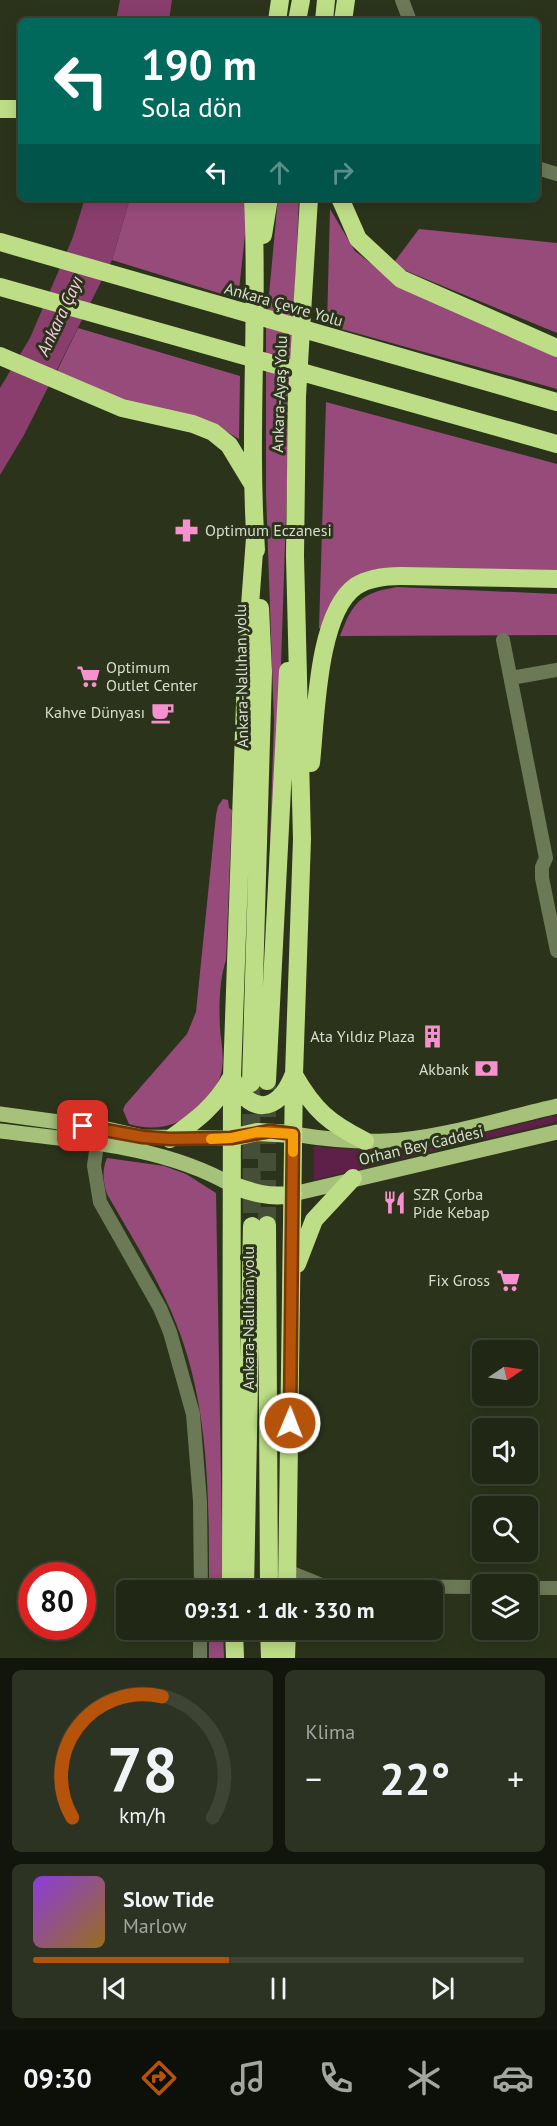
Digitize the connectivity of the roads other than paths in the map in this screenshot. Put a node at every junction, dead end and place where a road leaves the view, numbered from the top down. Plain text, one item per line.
1 (280, 0) edge
2 (301, 0) edge
3 (326, 0) edge
4 (346, 0) edge
5 (402, 0) edge
6 (277, 18) edge
7 (298, 18) edge
8 (324, 18) edge
9 (343, 18) edge
10 (409, 18) edge
11 (0, 109) edge
12 (18, 109) edge
13 (540, 169) edge
14 (557, 174) edge
15 (254, 201) edge
16 (268, 201) edge
17 (309, 201) edge
18 (319, 201) edge
19 (341, 201) edge
20 (0, 242) edge
21 (257, 269) junction
22 (303, 281) junction
23 (0, 287) edge
24 (557, 348) edge
25 (0, 356) edge
26 (557, 402) edge
27 (557, 444) edge
28 (253, 485) junction
29 (255, 538) junction
30 (295, 556) junction
31 (557, 579) edge
32 (503, 640) dead end
33 (557, 670) edge
34 (510, 678) junction
35 (302, 839) junction
36 (551, 856) edge
37 (557, 951) edge
38 (294, 1075) junction
39 (232, 1077) junction
40 (557, 1106) edge
41 (0, 1114) edge
42 (103, 1128) junction
43 (0, 1131) edge
44 (557, 1132) edge
45 (293, 1134) junction
46 (231, 1138) junction
47 (170, 1139) junction
48 (365, 1141) junction
49 (98, 1144) junction
50 (353, 1178) junction
51 (232, 1185) junction
52 (293, 1194) junction
53 (292, 1280) junction
54 (287, 1570) junction
55 (201, 1580) edge
56 (231, 1580) edge
57 (245, 1580) edge
58 (269, 1580) edge
59 (287, 1580) edge
60 (305, 1580) edge
61 (443, 1587) edge
62 (472, 1587) edge
63 (538, 1588) edge
64 (557, 1588) edge
65 (200, 1640) edge
66 (235, 1640) edge
67 (244, 1640) edge
68 (269, 1640) edge
69 (287, 1640) edge
70 (200, 1658) edge
71 (236, 1658) edge
72 (244, 1658) edge
73 (270, 1658) edge
74 (286, 1658) edge

1 - 6 highway
2 - 7 highway
3 - 8 highway
4 - 9 highway
5 - 10 street
11 - 12 highway
13 - 14 street
15 - 21 highway
16 - 21 highway
17 - 22 highway, Ankara-Ayaş Yolu
18 - 22 highway
19 - 24 highway
20 - 26 highway, Ankara Çevre Yolu
21 - 28 highway, Ankara-Nallıhan yolu
22 - 30 highway, Ankara-Ayaş Yolu
23 - 27 highway
25 - 28 highway
28 - 29 highway, Ankara-Nallıhan yolu
29 - 30 highway, Ankara-Nallıhan yolu
29 - 39 highway
30 - 35 highway
31 - 35 highway
32 - 34 street
33 - 34 street
34 - 36 street
35 - 38 highway
36 - 37 street
38 - 39 highway
38 - 45 highway
38 - 48 highway
39 - 46 highway
39 - 47 highway
40 - 48 main road, Orhan Bey Caddesi
41 - 42 main road
42 - 47 main road
42 - 49 main road
43 - 49 main road
44 - 50 main road, Orhan Bey Caddesi
45 - 46 highway
45 - 48 main road, Orhan Bey Caddesi
45 - 52 highway
46 - 47 main road
46 - 51 highway
49 - 51 main road
49 - 55 street
50 - 52 main road, Orhan Bey Caddesi
50 - 53 highway
51 - 52 highway
51 - 56 highway
52 - 53 highway
53 - 54 highway
54 - 59 highway
54 - 60 street
57 - 58 highway, Ankara-Nallıhan yolu
61 - 62 street
63 - 64 street
65 - 70 street
66 - 71 highway
67 - 72 highway
68 - 73 highway
69 - 74 highway

